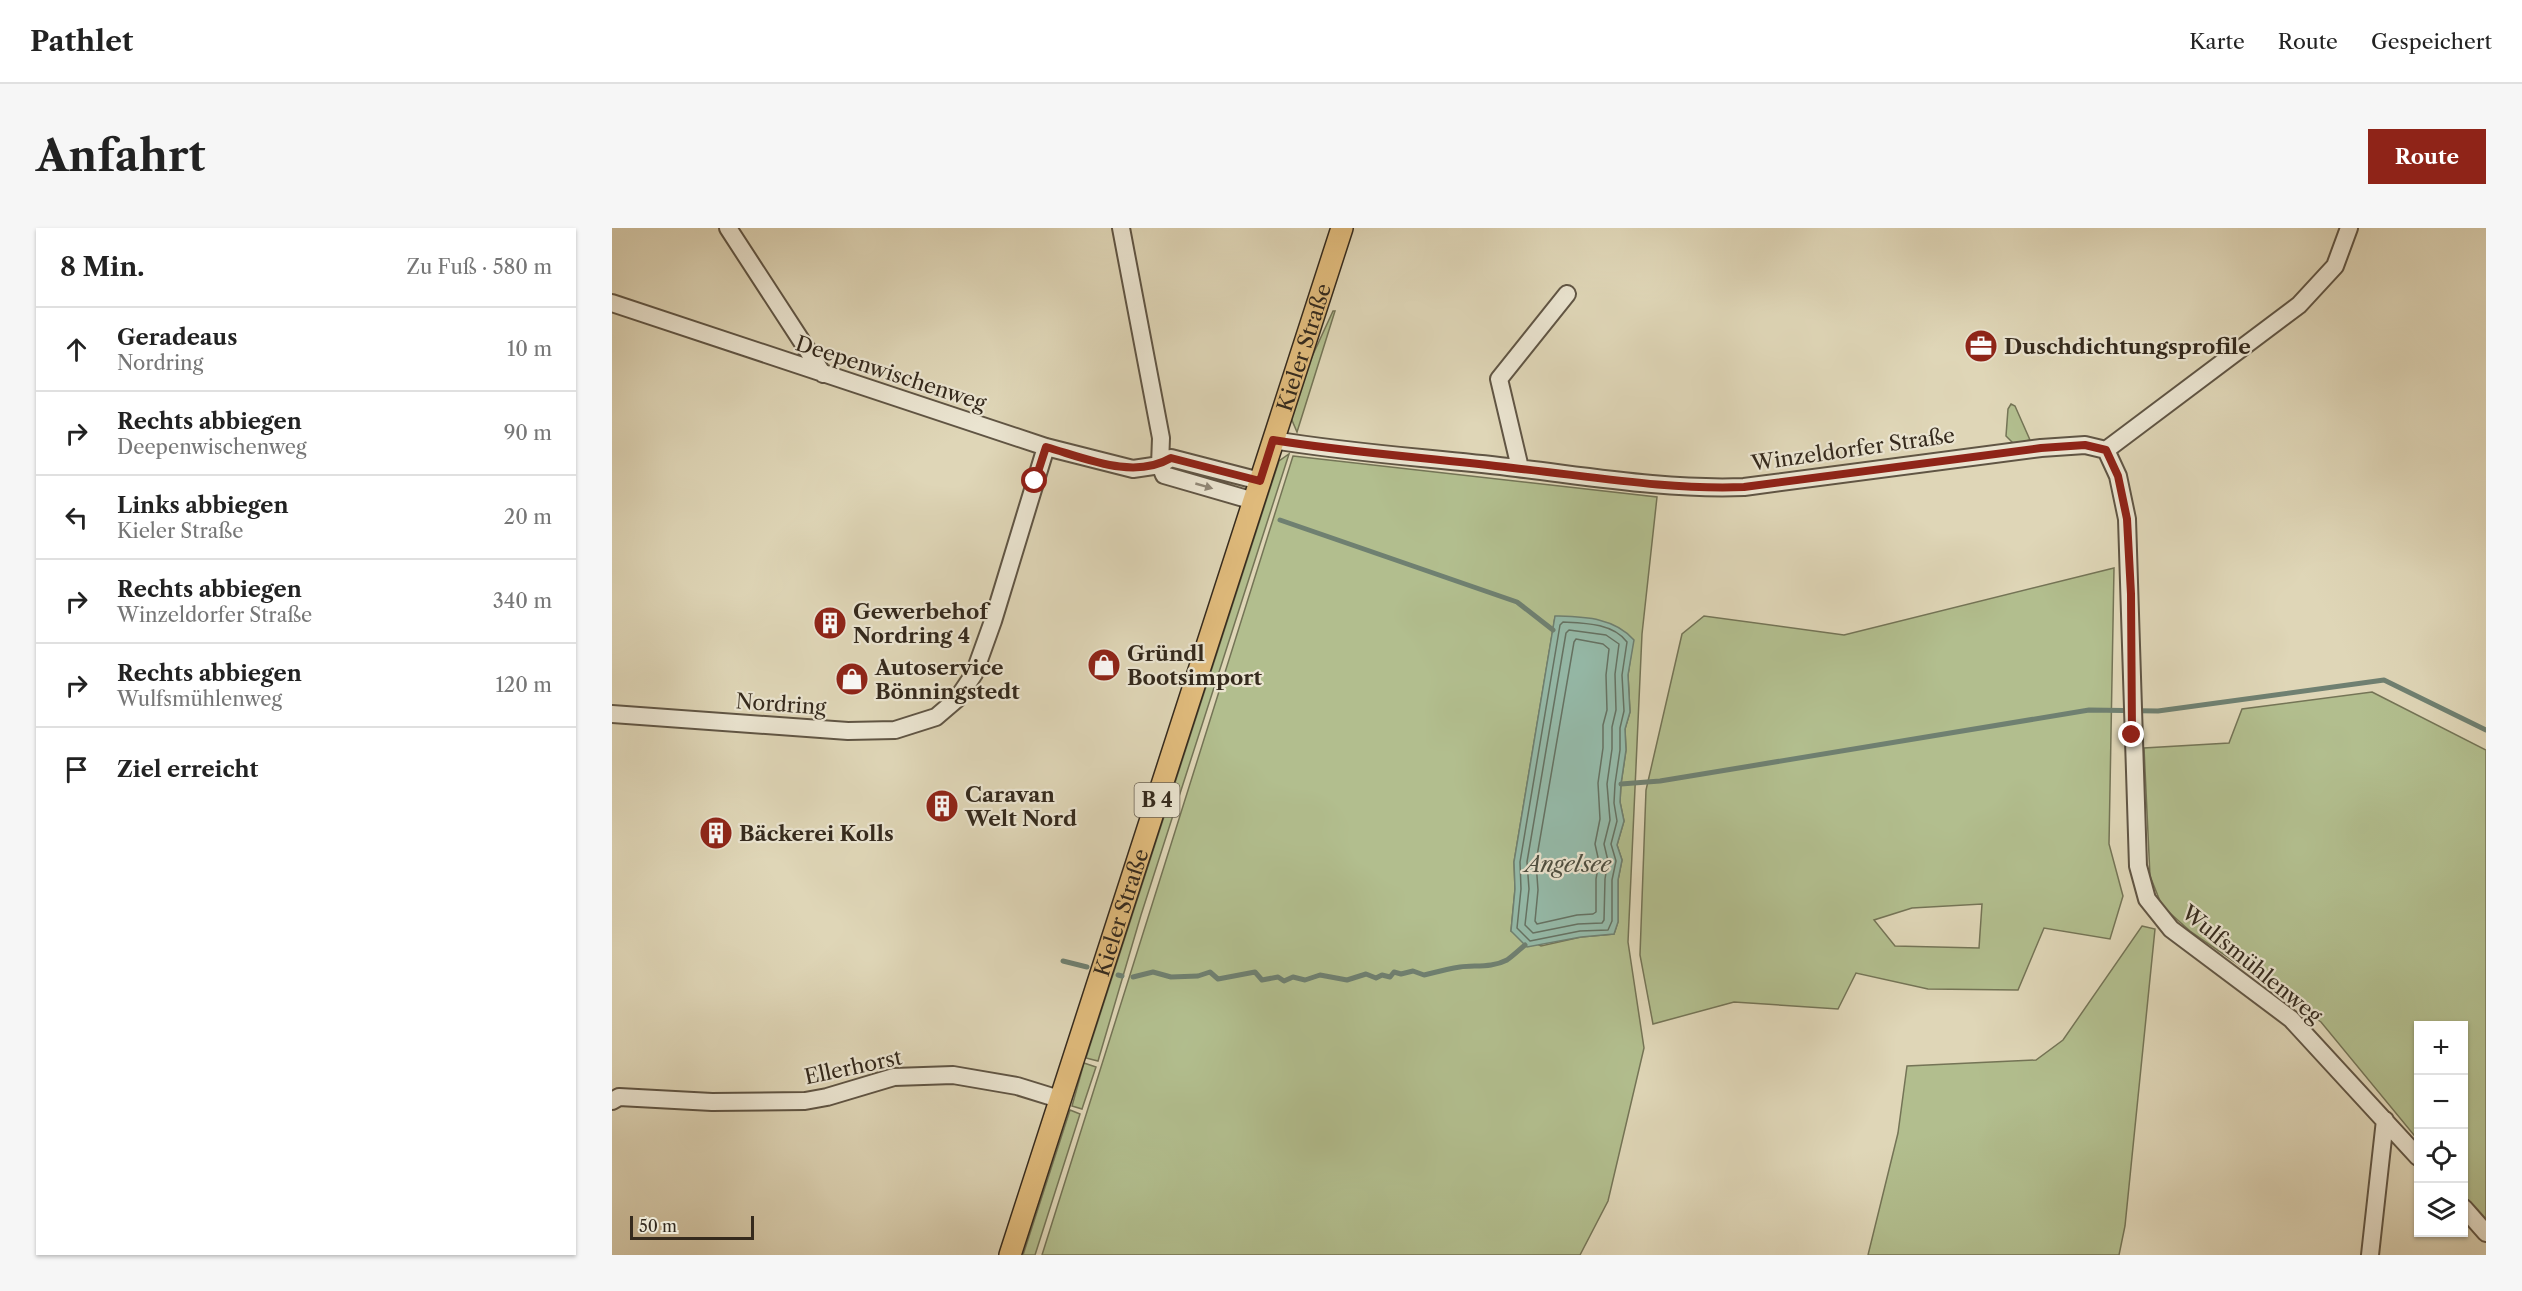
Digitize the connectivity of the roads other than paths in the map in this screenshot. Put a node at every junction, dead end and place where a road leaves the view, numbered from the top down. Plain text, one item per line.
1 (728, 228) edge
2 (1121, 228) edge
3 (1342, 228) edge
4 (2349, 228) edge
5 (1567, 294) dead end
6 (612, 303) edge
7 (823, 374) junction
8 (1273, 440) junction
9 (1046, 447) junction
10 (2106, 450) junction
11 (1160, 465) junction
12 (1520, 468) junction
13 (1257, 491) junction
14 (612, 714) edge
15 (614, 1097) edge
16 (1059, 1099) junction
17 (2385, 1120) junction
18 (2414, 1153) edge
19 (2468, 1213) edge
20 (2486, 1233) edge
21 (1010, 1255) edge
22 (2370, 1255) edge

1 - 7 street
2 - 11 street
3 - 8 main road, Kieler Straße / B 4
4 - 10 street
5 - 12 street
6 - 7 street, Deepenwischenweg
7 - 9 street, Deepenwischenweg
8 - 12 street, Winzeldorfer Straße
8 - 13 main road, Kieler Straße / B 4
9 - 11 street, Deepenwischenweg
9 - 14 street, Nordring
10 - 12 street, Winzeldorfer Straße
10 - 17 street, Wulfsmühlenweg
11 - 13 street, Deepenwischenweg
13 - 16 main road, Kieler Straße / B 4
15 - 16 street, Ellerhorst
16 - 21 main road, Kieler Straße / B 4
17 - 18 street, Wulfsmühlenweg
17 - 22 street
19 - 20 street

